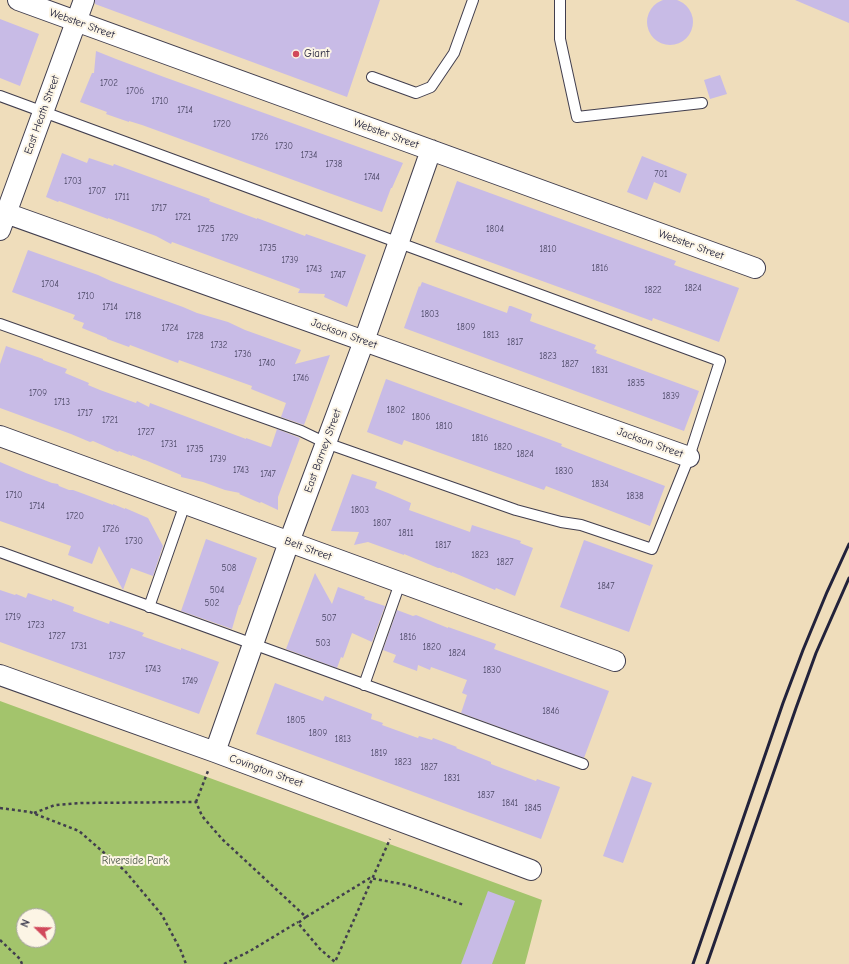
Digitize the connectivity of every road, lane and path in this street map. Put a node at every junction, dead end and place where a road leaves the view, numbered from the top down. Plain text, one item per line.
1 (18, 0) edge
2 (84, 0) edge
3 (473, 0) edge
4 (560, 0) edge
5 (76, 22) junction
6 (372, 77) dead end
7 (0, 96) edge
8 (702, 103) dead end
9 (43, 112) junction
10 (431, 150) junction
11 (2, 218) edge
12 (398, 242) junction
13 (755, 268) dead end
14 (0, 324) edge
15 (364, 341) junction
16 (0, 436) edge
17 (326, 443) junction
18 (689, 457) junction
19 (186, 504) junction
20 (289, 542) junction
21 (0, 552) edge
22 (400, 583) junction
23 (149, 607) junction
24 (253, 644) junction
25 (615, 661) dead end
26 (0, 675) edge
27 (364, 684) junction
28 (215, 752) junction
29 (583, 764) dead end
30 (196, 802) junction
31 (0, 808) edge
32 (34, 813) junction
33 (397, 820) junction
34 (531, 870) dead end
35 (372, 878) junction
36 (464, 905) dead end
37 (306, 917) junction
38 (298, 922) junction
39 (0, 940) edge
40 (334, 961) junction
41 (22, 964) edge
42 (186, 964) edge
43 (224, 964) edge
44 (338, 964) edge

1 - 5 street, Webster Street
2 - 5 street, East Heath Street
3 - 6 lane
4 - 8 lane
5 - 9 street, East Heath Street
5 - 10 street, Webster Street
7 - 9 lane
9 - 11 street, East Heath Street
9 - 12 lane
10 - 12 street, East Barney Street
10 - 13 street, Webster Street
11 - 15 street, Jackson Street
12 - 15 street, East Barney Street
12 - 18 lane
14 - 17 lane
15 - 17 street, East Barney Street
15 - 18 street, Jackson Street
16 - 19 street, Belt Street
17 - 18 lane
17 - 20 street, East Barney Street
19 - 20 street, Belt Street
19 - 23 lane
20 - 22 street, Belt Street
20 - 24 street, East Barney Street
21 - 23 lane
22 - 25 street, Belt Street
22 - 27 lane
23 - 24 lane
24 - 27 lane
24 - 28 street, East Barney Street
26 - 28 street, Covington Street
27 - 29 lane
28 - 30 path
28 - 33 street, Covington Street
30 - 32 path
30 - 37 path
31 - 32 path
32 - 42 path
33 - 34 street, Covington Street
33 - 35 path
35 - 36 path
35 - 37 path
35 - 40 path
37 - 38 path
38 - 40 path
38 - 43 path
39 - 41 path
40 - 44 path

